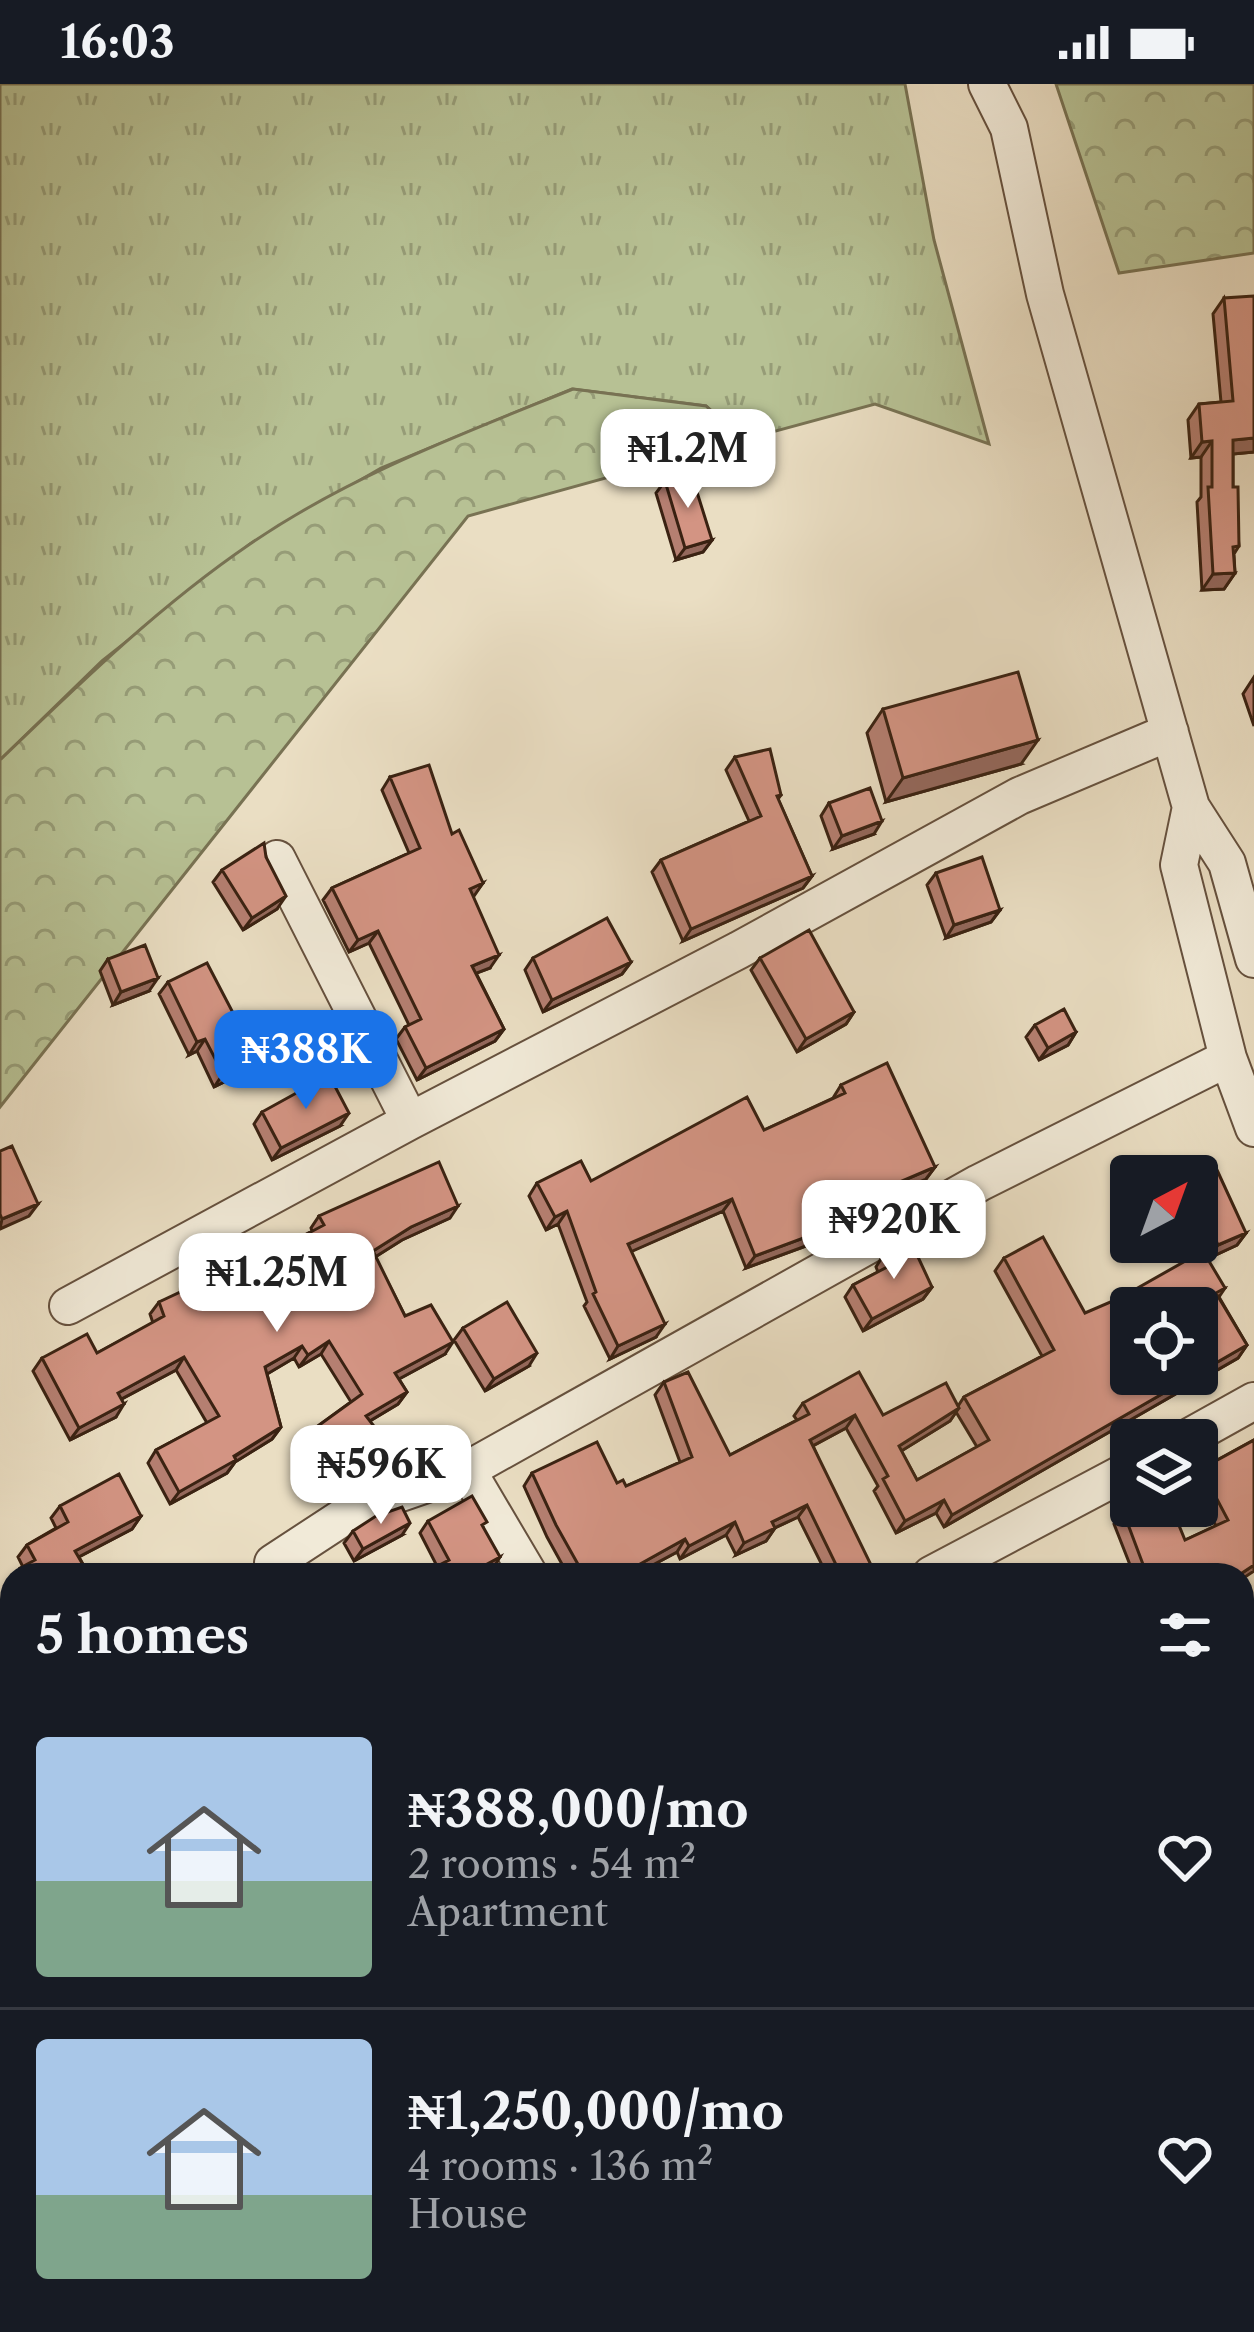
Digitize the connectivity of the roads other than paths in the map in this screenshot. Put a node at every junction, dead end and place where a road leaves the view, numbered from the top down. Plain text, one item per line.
1 (987, 84) edge
2 (1170, 732) junction
3 (1191, 807) junction
4 (277, 859) dead end
5 (1254, 959) edge
6 (1228, 1058) junction
7 (410, 1120) junction
8 (1254, 1128) edge
9 (68, 1306) dead end
10 (1254, 1401) edge
11 (1218, 1421) edge
12 (467, 1470) junction
13 (1110, 1480) edge
14 (273, 1563) dead end
15 (522, 1563) edge
16 (955, 1563) edge

1 - 2 street
2 - 3 street
2 - 7 street
3 - 5 street
3 - 6 street
4 - 7 street
6 - 8 street
6 - 12 street
7 - 9 street
10 - 11 street
12 - 14 street
12 - 15 street
13 - 16 street

